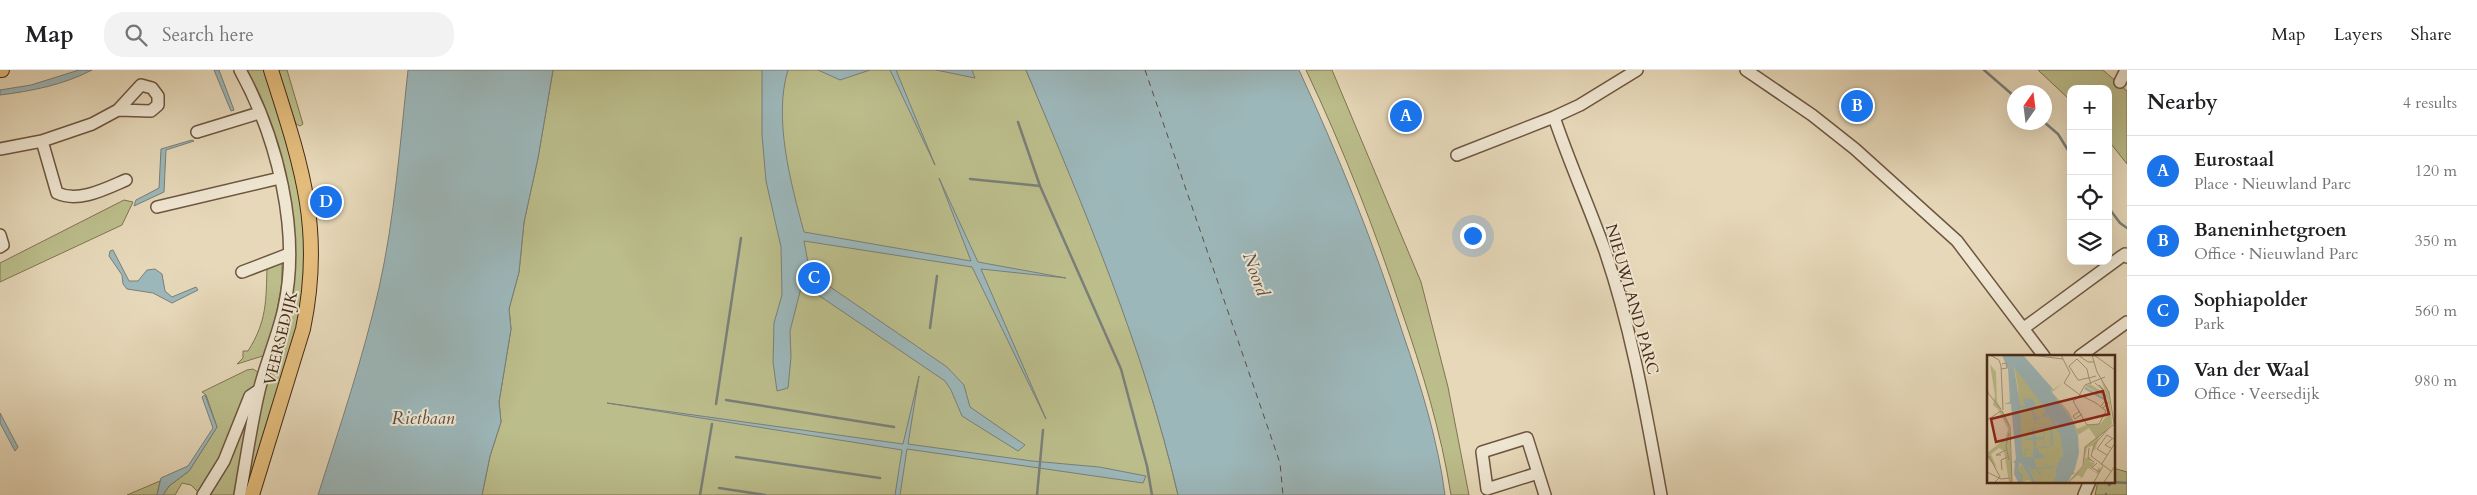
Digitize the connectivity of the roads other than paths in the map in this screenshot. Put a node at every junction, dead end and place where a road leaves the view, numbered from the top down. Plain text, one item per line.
1 (240, 70) edge
2 (271, 70) edge
3 (1637, 70) edge
4 (1746, 70) edge
5 (2126, 70) edge
6 (2120, 82) dead end
7 (118, 110) dead end
8 (259, 113) junction
9 (1554, 117) junction
10 (197, 132) dead end
11 (42, 141) junction
12 (0, 149) edge
13 (1457, 154) dead end
14 (280, 178) junction
15 (126, 180) dead end
16 (157, 207) dead end
17 (0, 235) edge
18 (0, 247) edge
19 (289, 254) junction
20 (2127, 257) edge
21 (242, 272) dead end
22 (2127, 322) edge
23 (2024, 328) junction
24 (2043, 355) edge
25 (2081, 355) edge
26 (259, 390) junction
27 (1538, 473) junction
28 (2090, 482) edge
29 (203, 495) edge
30 (240, 495) edge
31 (252, 495) edge
32 (1545, 495) edge
33 (1661, 495) edge
34 (2084, 495) edge

1 - 8 street
2 - 31 main road, VEERSEDIJK
3 - 9 street
4 - 23 street
5 - 6 street
7 - 11 street
8 - 10 street
8 - 14 street
9 - 13 street
9 - 33 street, NIEUWLAND PARC
11 - 12 street
11 - 15 street
14 - 16 street
14 - 19 street
17 - 18 street
19 - 21 street
19 - 26 street
20 - 23 street
22 - 25 street
23 - 24 street
26 - 29 street
26 - 30 street
27 - 27 street
27 - 32 street
28 - 34 street

